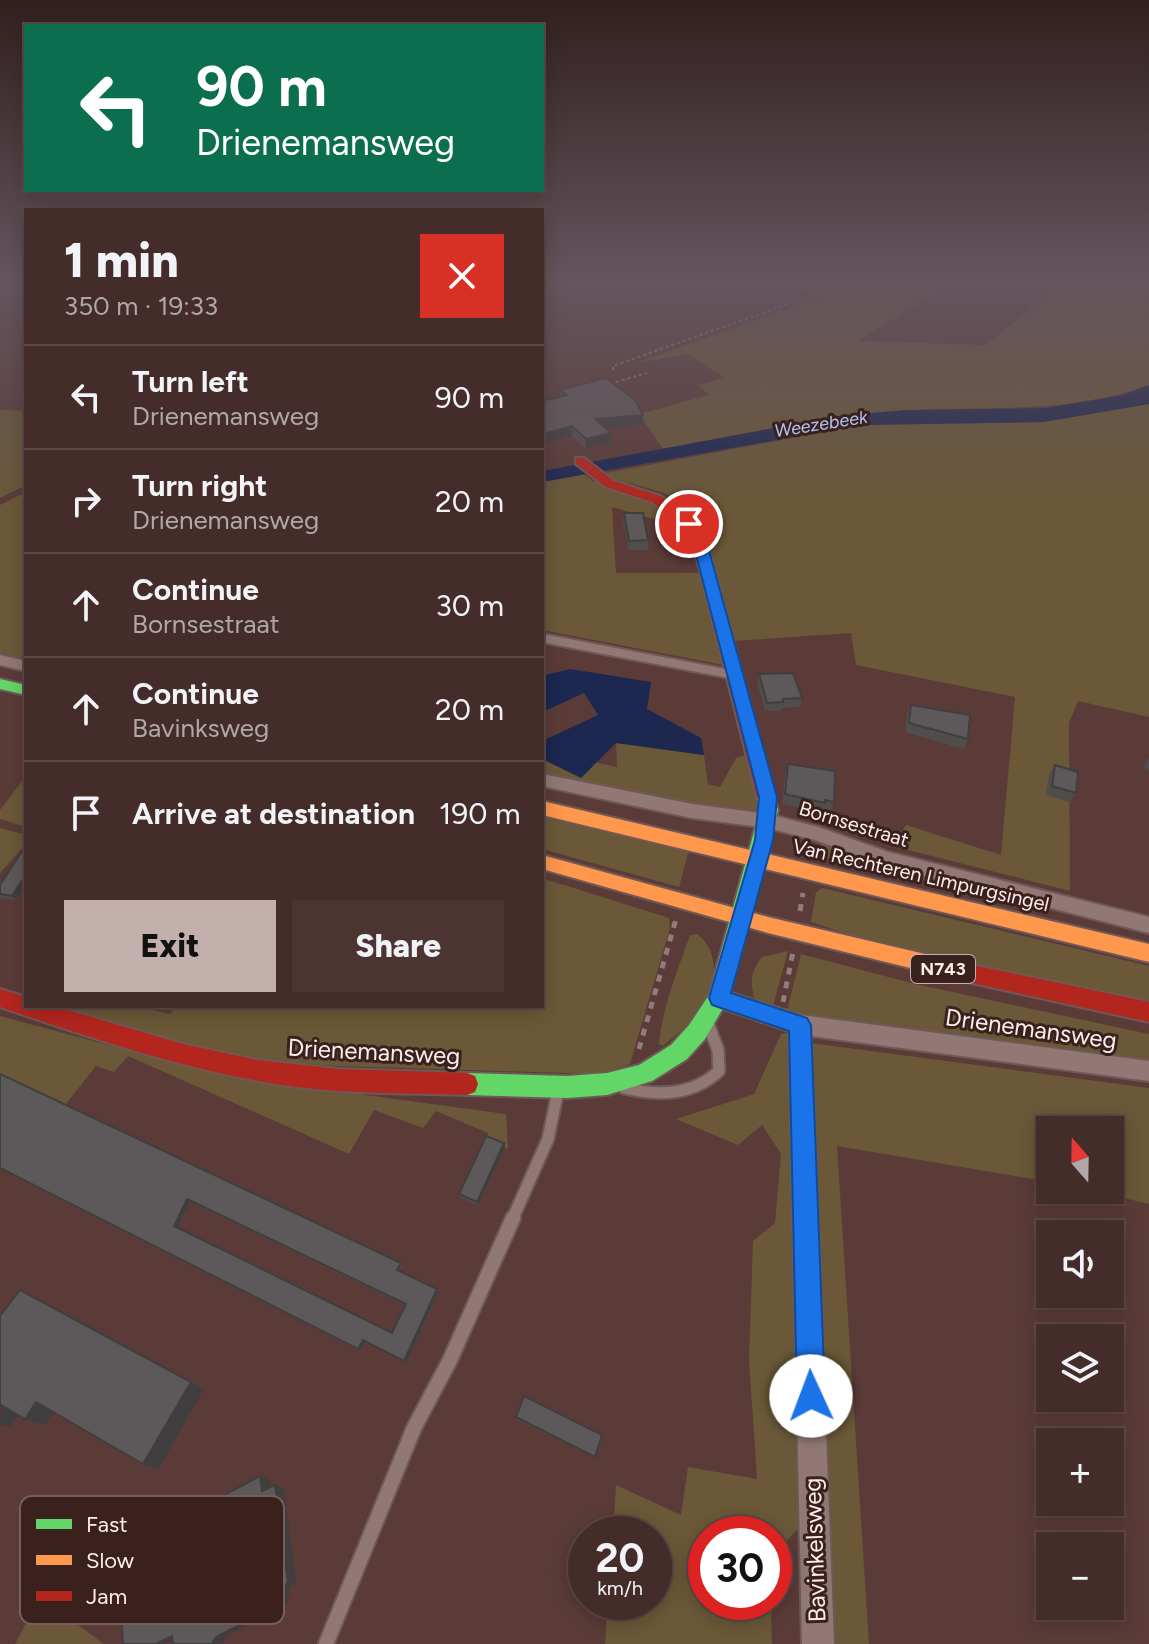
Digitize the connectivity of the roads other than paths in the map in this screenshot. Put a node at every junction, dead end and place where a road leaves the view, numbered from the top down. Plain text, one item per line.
1 (585, 468) dead end
2 (544, 638) edge
3 (0, 660) edge
4 (24, 666) edge
5 (735, 675) junction
6 (0, 684) edge
7 (24, 690) edge
8 (544, 780) edge
9 (544, 808) edge
10 (768, 821) junction
11 (756, 858) junction
12 (544, 863) edge
13 (739, 920) junction
14 (1149, 925) edge
15 (1149, 953) edge
16 (0, 998) edge
17 (719, 998) junction
18 (24, 1006) edge
19 (31, 1008) edge
20 (1149, 1012) edge
21 (707, 1021) junction
22 (800, 1025) junction
23 (1149, 1071) edge
24 (609, 1084) junction
25 (559, 1087) junction
26 (326, 1644) edge
27 (818, 1644) edge

1 - 5 street
2 - 5 lane
3 - 4 street
5 - 10 street
6 - 7 street
8 - 10 street, Bornsestraat
9 - 11 street, Van Rechteren Limpurgsingel
10 - 11 street
10 - 14 street, Bornsestraat
11 - 13 street
11 - 15 street, Van Rechteren Limpurgsingel
12 - 13 street, N743
13 - 17 street, Drienemansweg
13 - 20 street, N743
16 - 18 street, Drienemansweg
17 - 21 street, Drienemansweg
17 - 22 street, Drienemansweg
19 - 25 street, Drienemansweg
21 - 24 street, Drienemansweg
21 - 24 lane
22 - 23 street, Drienemansweg
22 - 27 street, Bavinkelsweg
24 - 25 street, Drienemansweg
25 - 26 lane

